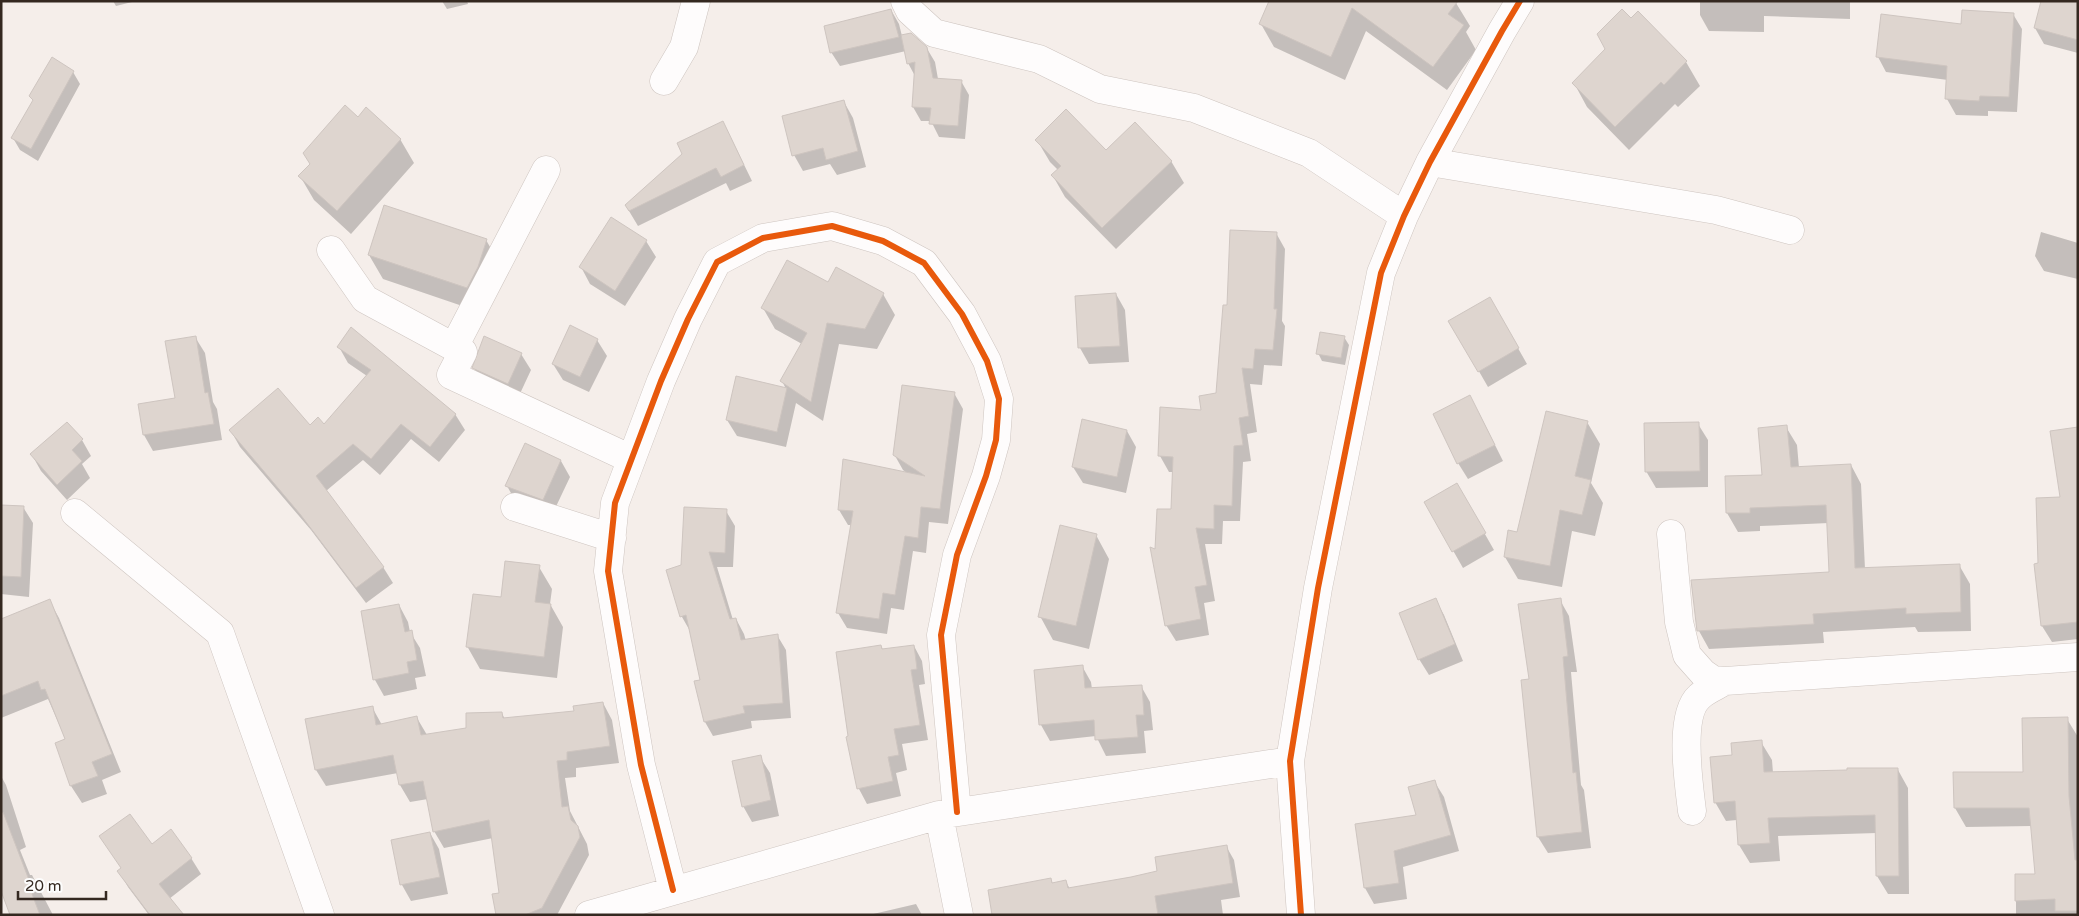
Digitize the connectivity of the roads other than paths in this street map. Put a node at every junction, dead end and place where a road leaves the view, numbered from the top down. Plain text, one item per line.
1 (696, 1) edge
2 (905, 1) edge
3 (1520, 1) edge
4 (664, 81) dead end
5 (1430, 162) junction
6 (546, 170) dead end
7 (1404, 216) junction
8 (1790, 230) dead end
9 (330, 250) dead end
10 (454, 347) junction
11 (631, 459) junction
12 (515, 507) dead end
13 (75, 512) dead end
14 (1671, 534) dead end
15 (612, 538) junction
16 (2078, 657) edge
17 (1726, 681) junction
18 (1290, 761) junction
19 (1692, 811) dead end
20 (948, 813) junction
21 (673, 890) junction
22 (637, 908) edge
23 (320, 915) edge
24 (589, 915) edge
25 (959, 915) edge
26 (1301, 915) edge

1 - 4 street
2 - 7 street
3 - 5 street
5 - 7 street
5 - 8 street
6 - 10 street
7 - 18 street
9 - 10 street
10 - 11 street
11 - 15 street
11 - 20 street
12 - 15 street
13 - 23 street
14 - 17 street
15 - 21 street
16 - 17 street
17 - 19 street
18 - 20 street
18 - 26 street
20 - 21 street
20 - 25 street
21 - 22 street
22 - 24 street

